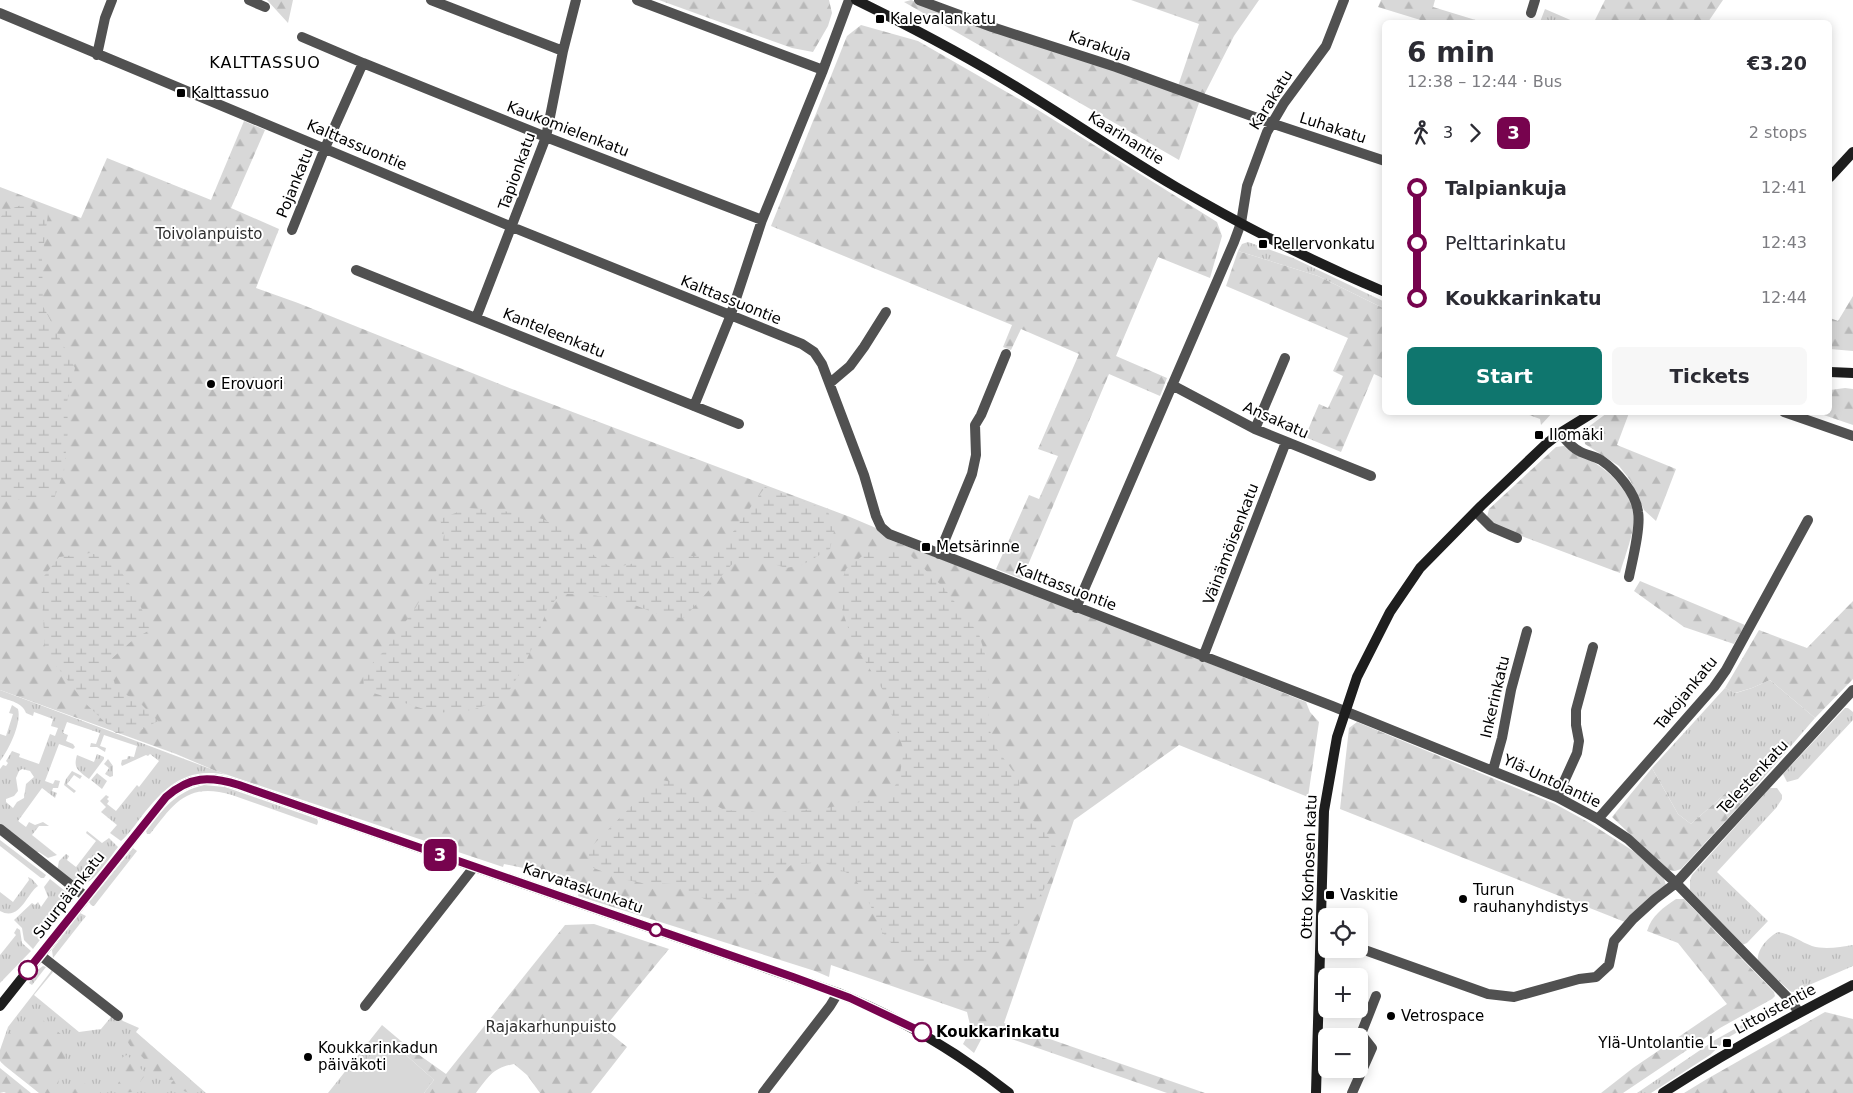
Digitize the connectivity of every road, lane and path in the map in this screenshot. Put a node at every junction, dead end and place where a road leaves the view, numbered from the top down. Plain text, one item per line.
1 (112, 0) edge
2 (249, 0) edge
3 (431, 0) edge
4 (576, 0) edge
5 (637, 0) edge
6 (849, 0) edge
7 (856, 0) edge
8 (919, 0) edge
9 (1344, 0) edge
10 (1535, 0) edge
11 (265, 6) dead end
12 (1530, 13) dead end
13 (0, 14) edge
14 (302, 37) dead end
15 (563, 51) junction
16 (97, 55) junction
17 (363, 63) junction
18 (823, 70) junction
19 (1272, 123) junction
20 (546, 137) junction
21 (325, 148) junction
22 (1853, 152) edge
23 (1382, 160) edge
24 (1832, 175) edge
25 (762, 220) junction
26 (1240, 223) junction
27 (512, 227) junction
28 (292, 230) dead end
29 (356, 270) dead end
30 (1382, 291) edge
31 (886, 312) dead end
32 (730, 316) junction
33 (476, 318) junction
34 (1006, 354) dead end
35 (1285, 358) dead end
36 (1832, 372) edge
37 (1853, 372) edge
38 (830, 384) junction
39 (1172, 385) junction
40 (694, 406) junction
41 (1589, 415) edge
42 (1793, 415) edge
43 (739, 424) dead end
44 (1254, 429) junction
45 (1560, 433) junction
46 (1853, 436) edge
47 (1286, 442) junction
48 (1371, 476) dead end
49 (1476, 512) junction
50 (1808, 520) dead end
51 (1517, 538) dead end
52 (939, 554) junction
53 (1629, 577) dead end
54 (1076, 608) junction
55 (1527, 632) dead end
56 (1594, 646) dead end
57 (1204, 657) junction
58 (1853, 690) edge
59 (1344, 712) junction
60 (1493, 770) junction
61 (1557, 797) junction
62 (161, 802) joint
63 (1598, 819) junction
64 (0, 829) edge
65 (474, 867) junction
66 (1676, 883) junction
67 (86, 897) junction
68 (1324, 908) edge
69 (1368, 951) edge
70 (40, 955) junction
71 (1323, 958) edge
72 (1853, 986) edge
73 (838, 993) junction
74 (1376, 996) dead end
75 (0, 1006) edge
76 (365, 1006) dead end
77 (1799, 1012) junction
78 (118, 1016) dead end
79 (763, 1093) edge
80 (1009, 1093) edge
81 (1316, 1093) edge
82 (1352, 1093) edge
83 (1662, 1093) edge

1 - 16 street
2 - 11 street
3 - 15 street
4 - 15 street, Tapionkatu
5 - 18 street
6 - 18 street
7 - 26 street, Kaarinantie
8 - 19 street, Karakuja
9 - 19 street, Karakatu
10 - 12 street
13 - 16 street, Kalttassuontie
14 - 17 street, Kaukomielenkatu
15 - 20 street, Tapionkatu
16 - 21 street, Kalttassuontie
17 - 20 street, Kaukomielenkatu
17 - 21 street, Pojankatu
18 - 25 street
19 - 23 street, Luhakatu
19 - 26 street, Karakatu
20 - 25 street, Kaukomielenkatu
20 - 27 street, Tapionkatu
21 - 27 street, Kalttassuontie
21 - 28 street, Pojankatu
22 - 24 street
25 - 32 street
26 - 30 street, Kaarinantie
26 - 39 street
27 - 32 street, Kalttassuontie
27 - 33 street, Tapionkatu
29 - 33 street, Kanteleenkatu
31 - 38 street
32 - 38 street, Kalttassuontie
32 - 40 street
33 - 40 street, Kanteleenkatu
34 - 52 street
35 - 44 street
36 - 37 street
38 - 52 street, Kalttassuontie
39 - 44 street, Ansakatu
39 - 54 street
40 - 43 street, Kanteleenkatu
41 - 45 street, Otto Korhosen katu
42 - 46 street
44 - 47 street, Ansakatu
45 - 49 street, Otto Korhosen katu
45 - 53 street
47 - 48 street, Ansakatu
47 - 57 street, Väinämöisenkatu
49 - 51 street
49 - 59 street, Otto Korhosen katu
50 - 63 street, Takojankatu
52 - 54 street, Kalttassuontie
54 - 57 street, Kalttassuontie
55 - 60 street, Inkerinkatu
56 - 61 street
57 - 59 street, Kalttassuontie
58 - 66 street, Telestenkatu
59 - 60 street, Ylä-Untolantie
59 - 68 street, Otto Korhosen katu
60 - 61 street, Ylä-Untolantie
61 - 63 street, Ylä-Untolantie
62 - 65 street, Karvataskunkatu
62 - 67 street, Suurpäänkatu
63 - 66 street, Ylä-Untolantie
64 - 67 street
65 - 73 street, Karvataskunkatu
65 - 76 street
66 - 69 street
66 - 77 street, Ylä-Untolantie
67 - 70 street, Suurpäänkatu
70 - 75 street, Suurpäänkatu
70 - 78 street
71 - 81 street, Otto Korhosen katu
72 - 77 street, Littoistentie
73 - 79 street
73 - 80 street, Karvataskunkatu
74 - 82 street
77 - 83 street, Littoistentie

